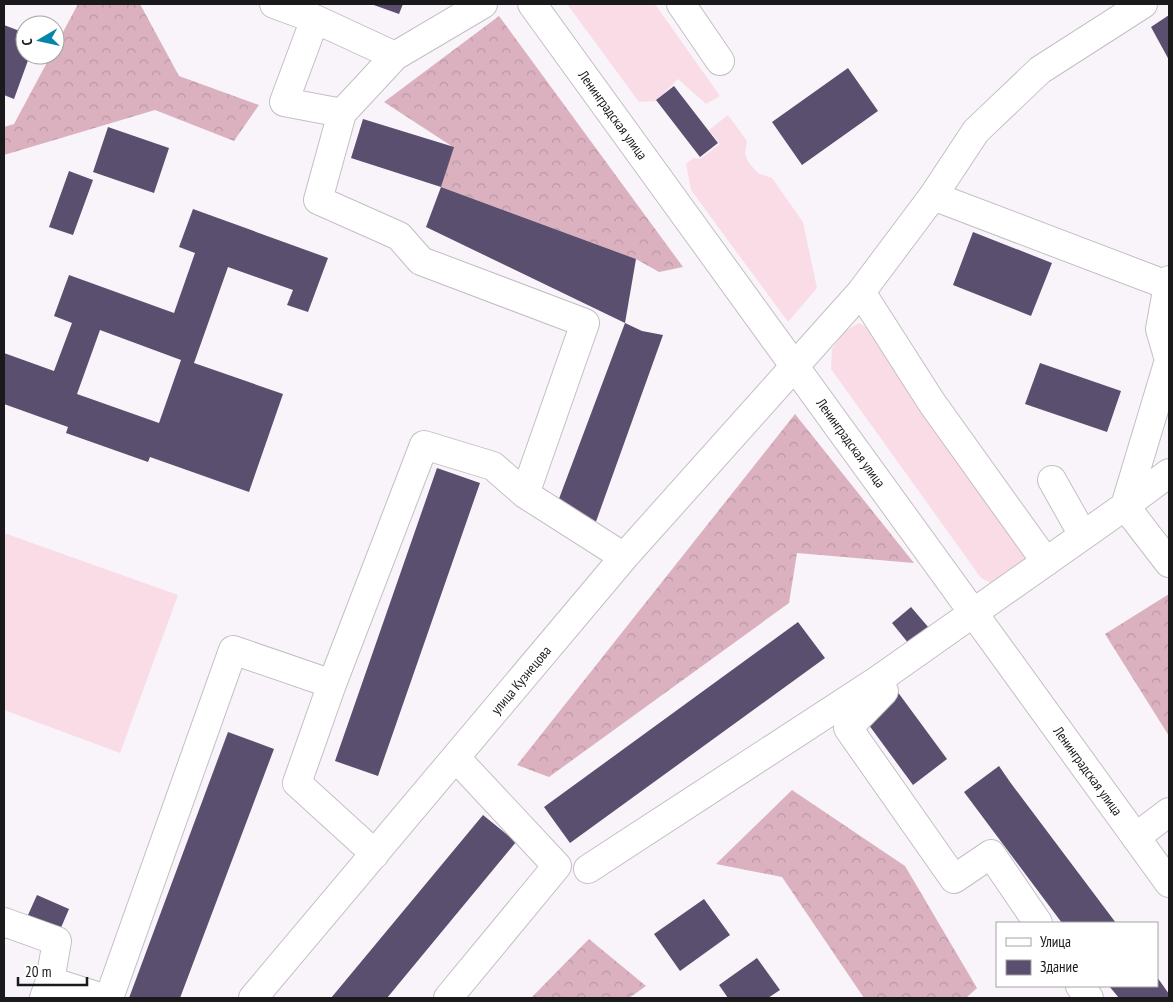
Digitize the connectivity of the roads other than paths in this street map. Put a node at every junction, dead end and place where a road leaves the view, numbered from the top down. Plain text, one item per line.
1 (274, 4) edge
2 (483, 4) edge
3 (532, 4) edge
4 (681, 4) edge
5 (1143, 4) edge
6 (315, 19) junction
7 (395, 56) junction
8 (720, 61) dead end
9 (342, 114) junction
10 (934, 196) junction
11 (1168, 282) edge
12 (861, 292) junction
13 (795, 367) junction
14 (1169, 473) edge
15 (1052, 480) dead end
16 (525, 494) junction
17 (1125, 506) junction
18 (1083, 536) junction
19 (624, 558) junction
20 (1046, 562) junction
21 (1169, 564) edge
22 (974, 613) junction
23 (878, 680) junction
24 (332, 684) junction
25 (456, 758) junction
26 (1169, 812) edge
27 (1136, 837) junction
28 (375, 854) junction
29 (588, 869) dead end
30 (1169, 883) edge
31 (4, 922) edge
32 (1037, 922) edge
33 (1081, 987) edge
34 (47, 990) edge
35 (103, 998) edge
36 (109, 998) edge
37 (253, 998) edge
38 (448, 998) edge
39 (1089, 998) edge

1 - 6 main road
2 - 7 main road
3 - 13 main road, Ленинградская улица
4 - 8 main road
5 - 10 main road, улица Кузнецова
6 - 7 main road
6 - 9 main road
7 - 9 main road
9 - 16 main road
10 - 11 main road
10 - 12 main road, улица Кузнецова
11 - 17 main road
12 - 13 main road, улица Кузнецова
12 - 20 main road
13 - 19 main road, улица Кузнецова
13 - 22 main road, Ленинградская улица
14 - 17 main road
15 - 18 main road
16 - 19 main road
16 - 24 main road
17 - 18 main road
17 - 21 main road
18 - 20 main road
19 - 25 main road, улица Кузнецова
20 - 22 main road
22 - 23 main road
22 - 27 main road, Ленинградская улица
23 - 29 main road
23 - 32 main road
24 - 28 main road
24 - 36 main road
25 - 28 main road, улица Кузнецова
25 - 38 main road
26 - 27 main road
27 - 30 main road, Ленинградская улица
28 - 37 main road, улица Кузнецова
31 - 34 main road
33 - 39 main road
34 - 35 main road

